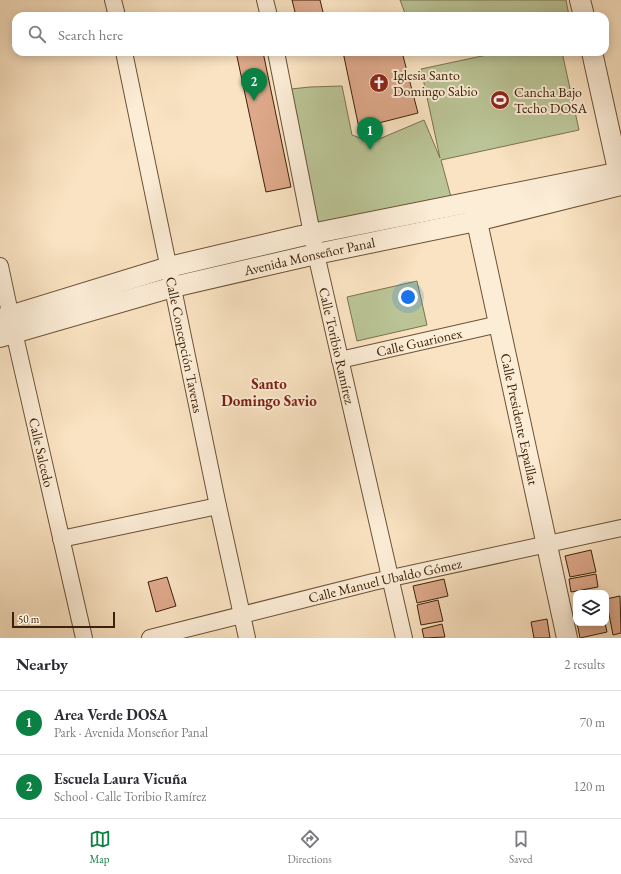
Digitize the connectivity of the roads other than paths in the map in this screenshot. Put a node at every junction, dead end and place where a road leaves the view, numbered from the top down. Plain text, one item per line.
1 (113, 0) edge
2 (265, 0) edge
3 (580, 0) edge
4 (116, 12) edge
5 (268, 12) edge
6 (583, 12) edge
7 (125, 56) edge
8 (277, 56) edge
9 (593, 56) edge
10 (620, 178) edge
11 (472, 200) junction
12 (476, 221) junction
13 (312, 234) junction
14 (316, 254) junction
15 (0, 266) edge
16 (169, 268) junction
17 (173, 287) junction
18 (499, 324) junction
19 (6, 326) edge
20 (340, 360) junction
21 (218, 506) junction
22 (621, 528) edge
23 (61, 539) junction
24 (547, 544) junction
25 (390, 579) junction
26 (242, 614) junction
27 (84, 638) edge
28 (150, 638) edge
29 (247, 638) edge
30 (404, 638) edge
31 (567, 638) edge

1 - 4 street
2 - 5 street
3 - 6 street
7 - 16 street, Calle Concepción Taveras
8 - 13 street, Calle Toribio Ramírez
9 - 10 street
10 - 11 street, Avenida Monseñor Panal
10 - 12 street, Avenida Monseñor Panal
11 - 12 street, Calle Presidente Espaillat
11 - 13 street, Avenida Monseñor Panal
12 - 14 street, Avenida Monseñor Panal
12 - 18 street, Calle Presidente Espaillat
13 - 14 street, Calle Toribio Ramírez
13 - 16 street, Avenida Monseñor Panal
14 - 17 street, Avenida Monseñor Panal
14 - 20 street, Calle Toribio Ramírez
15 - 19 street, Calle Salcedo
16 - 17 street, Calle Concepción Taveras
16 - 19 street, Avenida Monseñor Panal
17 - 19 street, Avenida Monseñor Panal
17 - 21 street, Calle Concepción Taveras
18 - 20 street, Calle Guarionex
18 - 24 street, Calle Presidente Espaillat
19 - 23 street, Calle Salcedo
20 - 25 street, Calle Toribio Ramírez
21 - 23 street
21 - 26 street, Calle Concepción Taveras
22 - 24 street, Calle Manuel Ubaldo Gómez
23 - 27 street, Calle Salcedo
24 - 25 street, Calle Manuel Ubaldo Gómez
24 - 31 street, Calle Presidente Espaillat
25 - 26 street, Calle Manuel Ubaldo Gómez
25 - 30 street, Calle Toribio Ramírez
26 - 28 street, Calle Manuel Ubaldo Gómez
26 - 29 street, Calle Concepción Taveras

